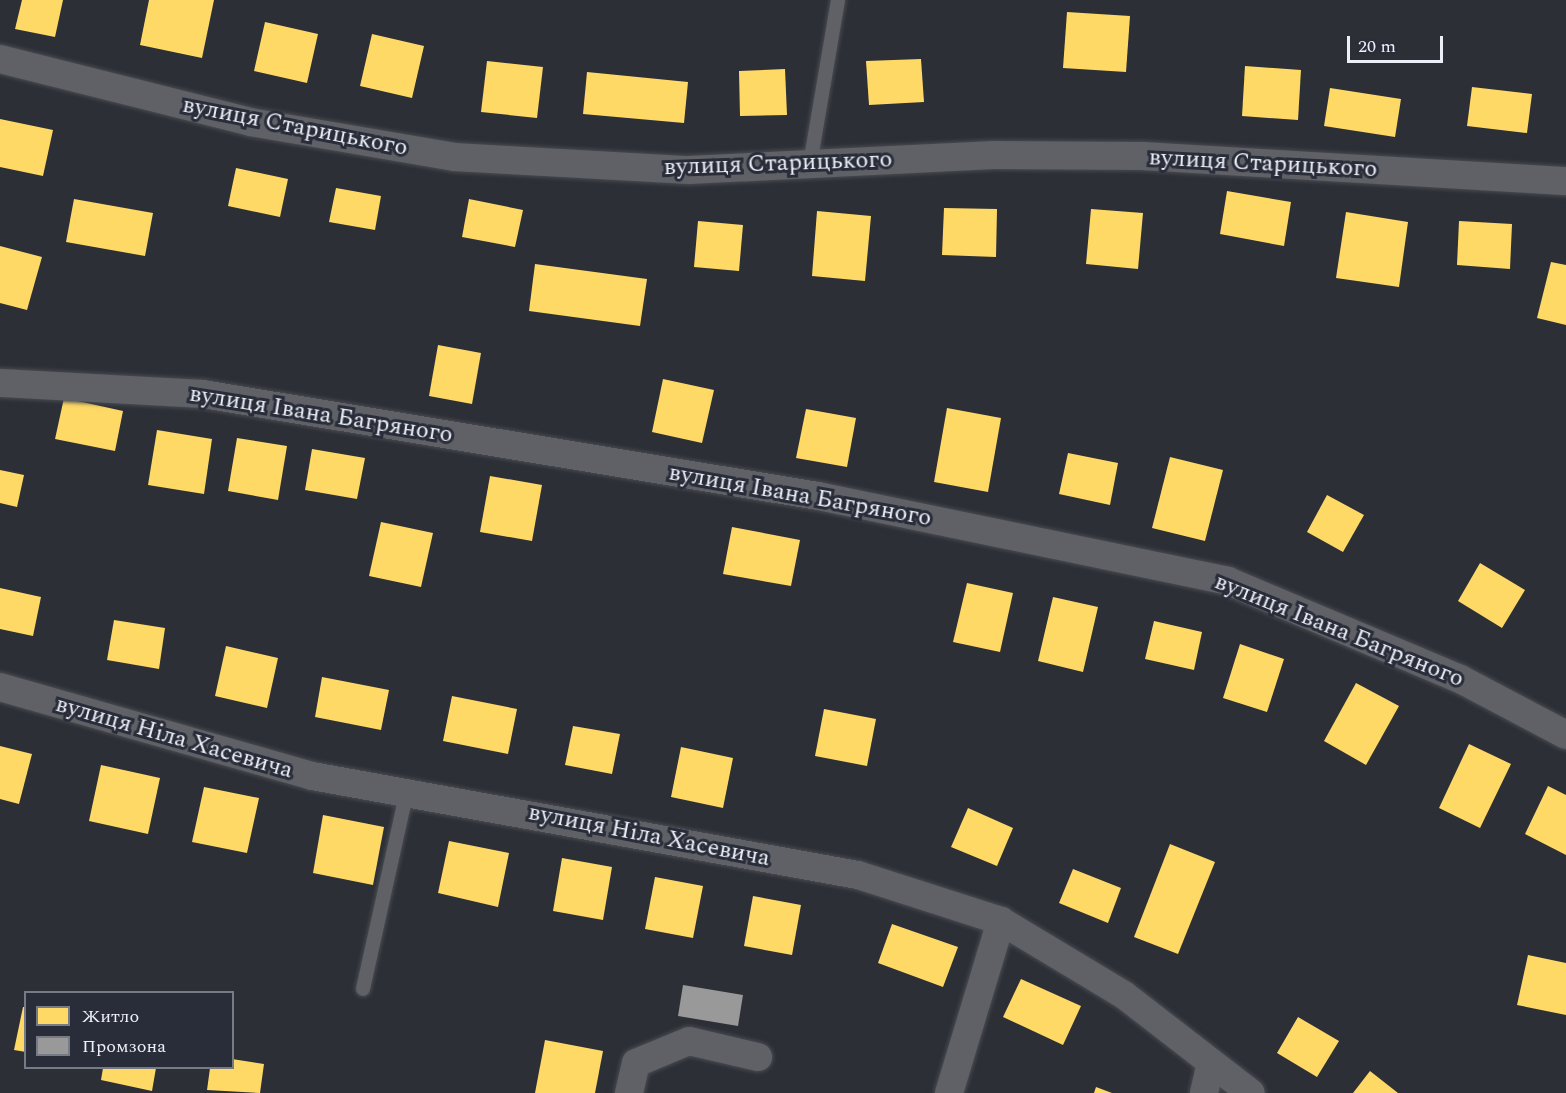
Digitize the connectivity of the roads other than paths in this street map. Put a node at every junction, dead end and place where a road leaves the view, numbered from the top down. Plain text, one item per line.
1 (838, 0) edge
2 (0, 59) edge
3 (810, 164) junction
4 (1566, 181) edge
5 (0, 383) edge
6 (0, 687) edge
7 (1566, 735) edge
8 (407, 791) junction
9 (1001, 921) junction
10 (363, 989) dead end
11 (758, 1057) dead end
12 (1211, 1062) junction
13 (629, 1093) edge
14 (950, 1093) edge
15 (1204, 1093) edge
16 (1251, 1093) edge

1 - 3 lane
2 - 3 street, вулиця Старицького
3 - 4 street, вулиця Старицького
5 - 7 street, вулиця Івана Багряного
6 - 8 street, вулиця Ніла Хасевича
8 - 9 street, вулиця Ніла Хасевича
8 - 10 lane
9 - 12 street, вулиця Ніла Хасевича
9 - 14 street
11 - 13 street
12 - 15 street
12 - 16 street, вулиця Ніла Хасевича

